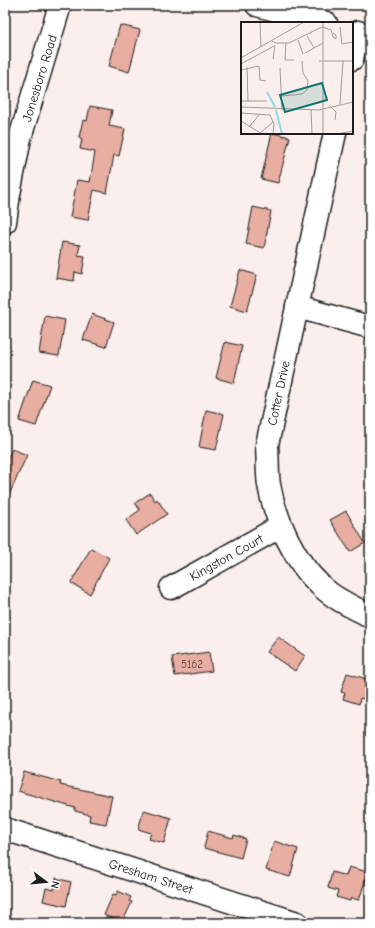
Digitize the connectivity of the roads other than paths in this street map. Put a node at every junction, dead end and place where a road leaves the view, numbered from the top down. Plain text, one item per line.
1 (60, 5) edge
2 (259, 5) edge
3 (322, 22) edge
4 (360, 32) edge
5 (353, 56) edge
6 (336, 134) edge
7 (5, 222) edge
8 (297, 307) junction
9 (370, 326) edge
10 (281, 526) junction
11 (170, 588) dead end
12 (370, 616) edge
13 (5, 829) edge
14 (297, 923) edge

1 - 7 street, Jonesboro Road
2 - 3 street
4 - 5 street
6 - 8 street, Cotter Drive
8 - 9 street
8 - 10 street, Cotter Drive
10 - 11 street, Kingston Court
10 - 12 street, Cotter Drive
13 - 14 street, Gresham Street

